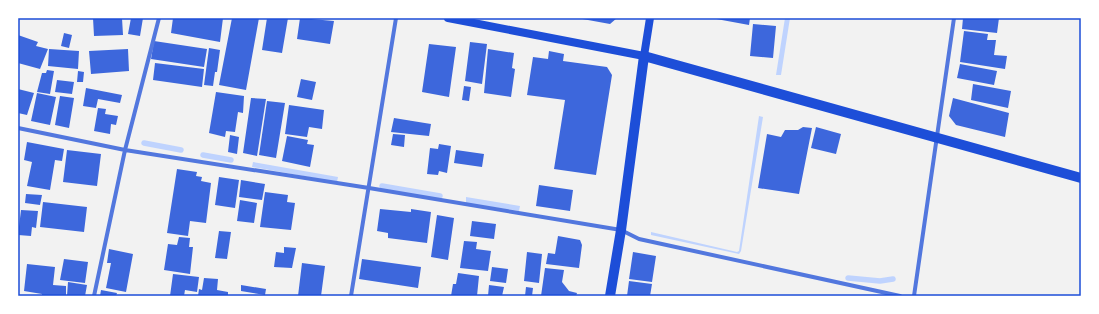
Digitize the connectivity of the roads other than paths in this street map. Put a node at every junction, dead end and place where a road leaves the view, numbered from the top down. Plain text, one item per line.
1 (159, 18) edge
2 (396, 18) edge
3 (448, 18) edge
4 (650, 18) edge
5 (954, 18) edge
6 (644, 56) junction
7 (18, 128) edge
8 (938, 137) junction
9 (125, 150) junction
10 (1081, 178) edge
11 (369, 188) junction
12 (621, 230) junction
13 (94, 296) edge
14 (351, 296) edge
15 (610, 296) edge
16 (900, 296) edge
17 (914, 296) edge

1 - 9 street
2 - 11 street
3 - 6 main road
4 - 6 main road
5 - 8 street
6 - 8 main road
6 - 12 main road
7 - 9 street
8 - 10 main road
8 - 17 street
9 - 11 street
9 - 13 street
11 - 12 street
11 - 14 street
12 - 15 main road
12 - 16 street

